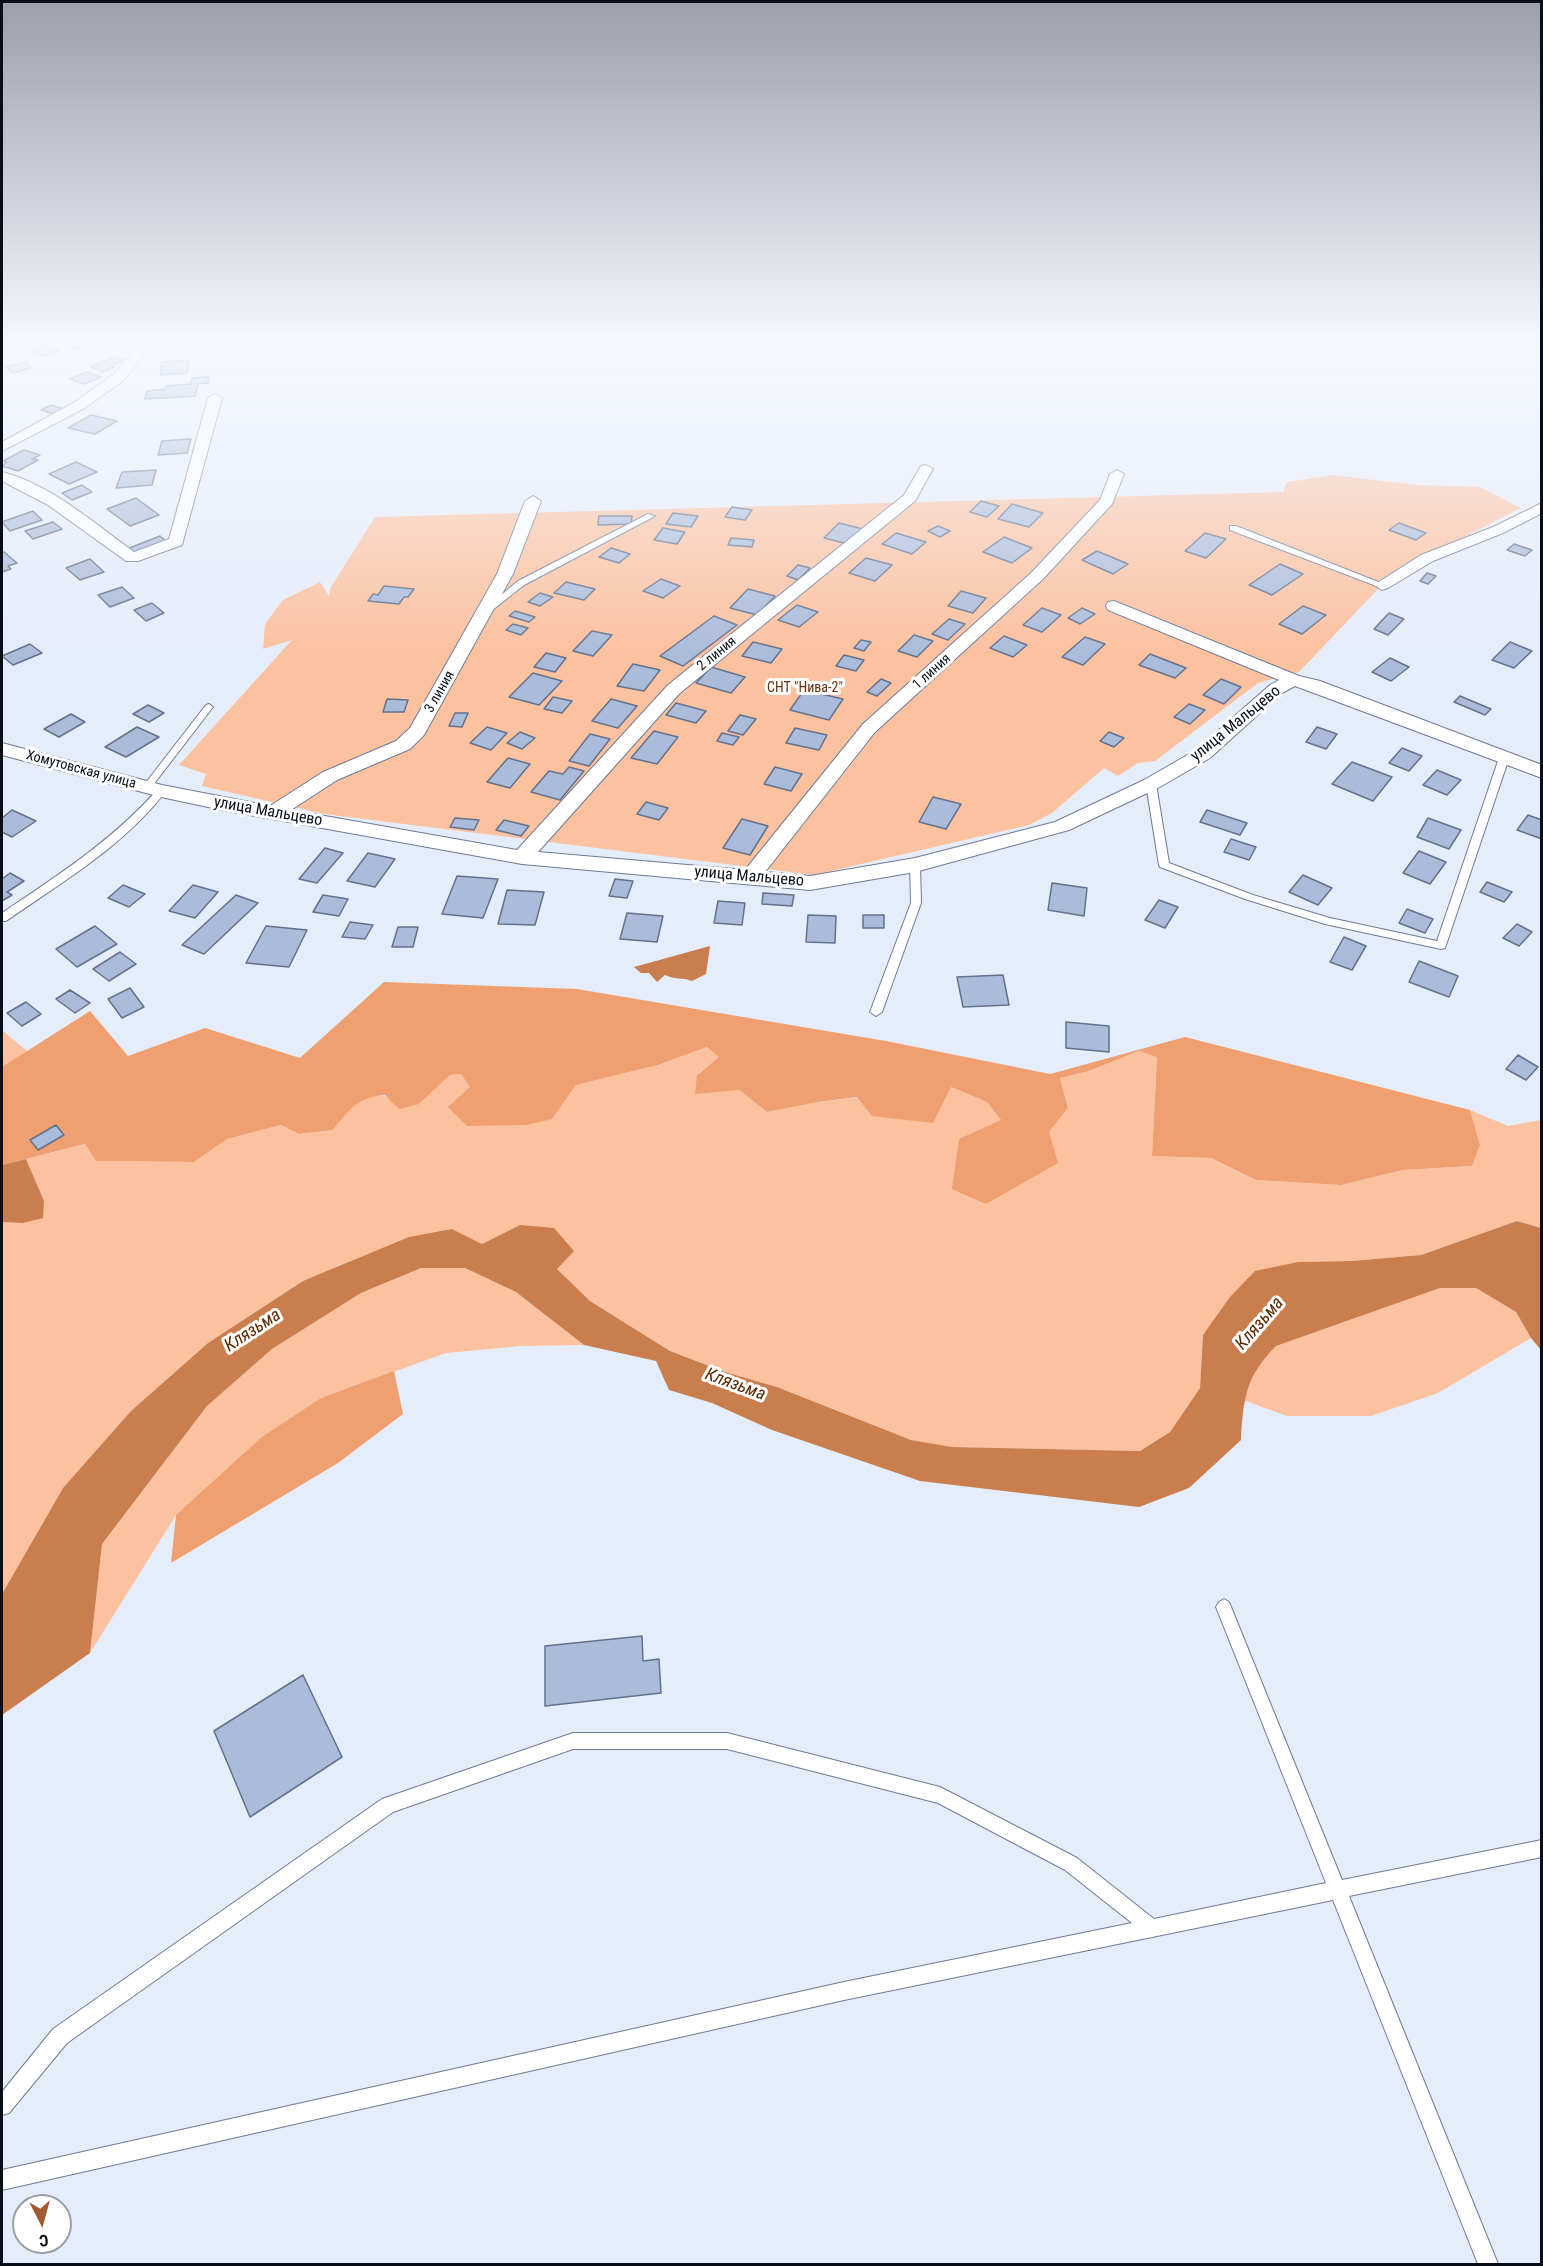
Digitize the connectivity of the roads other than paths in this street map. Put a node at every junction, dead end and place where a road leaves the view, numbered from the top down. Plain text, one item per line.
1 (203, 444) edge
2 (926, 469) dead end
3 (1117, 474) dead end
4 (2, 476) edge
5 (533, 501) dead end
6 (1542, 507) edge
7 (651, 516) dead end
8 (1233, 528) dead end
9 (1382, 585) joint
10 (1114, 606) dead end
11 (486, 611) junction
12 (1293, 680) junction
13 (209, 707) dead end
14 (2, 749) edge
15 (1504, 758) junction
16 (1542, 772) edge
17 (1151, 784) junction
18 (154, 789) junction
19 (273, 813) junction
20 (522, 856) junction
21 (915, 864) junction
22 (751, 876) junction
23 (2, 918) edge
24 (876, 1012) dead end
25 (1224, 1607) dead end
26 (1542, 1848) edge
27 (1338, 1891) junction
28 (1152, 1928) junction
29 (2, 2106) edge
30 (2, 2180) edge
31 (1488, 2265) edge

1 - 4 street
2 - 20 street, 2 линия
3 - 22 street, 1 линия
5 - 11 street, 3 линия
6 - 9 street
7 - 11 lane
8 - 9 lane
10 - 12 street, улица Мальцево
11 - 19 street, 3 линия
12 - 15 street, улица Мальцево
12 - 17 street, улица Мальцево
13 - 18 lane
14 - 18 street, Хомутовская улица
15 - 16 street, улица Мальцево
15 - 17 lane
17 - 21 street, улица Мальцево
18 - 19 street, улица Мальцево
18 - 23 lane
19 - 20 street, улица Мальцево
20 - 22 street, улица Мальцево
21 - 22 street, улица Мальцево
21 - 24 lane
25 - 27 lane
26 - 27 lane
27 - 28 lane
27 - 31 lane
28 - 29 lane
28 - 30 lane

